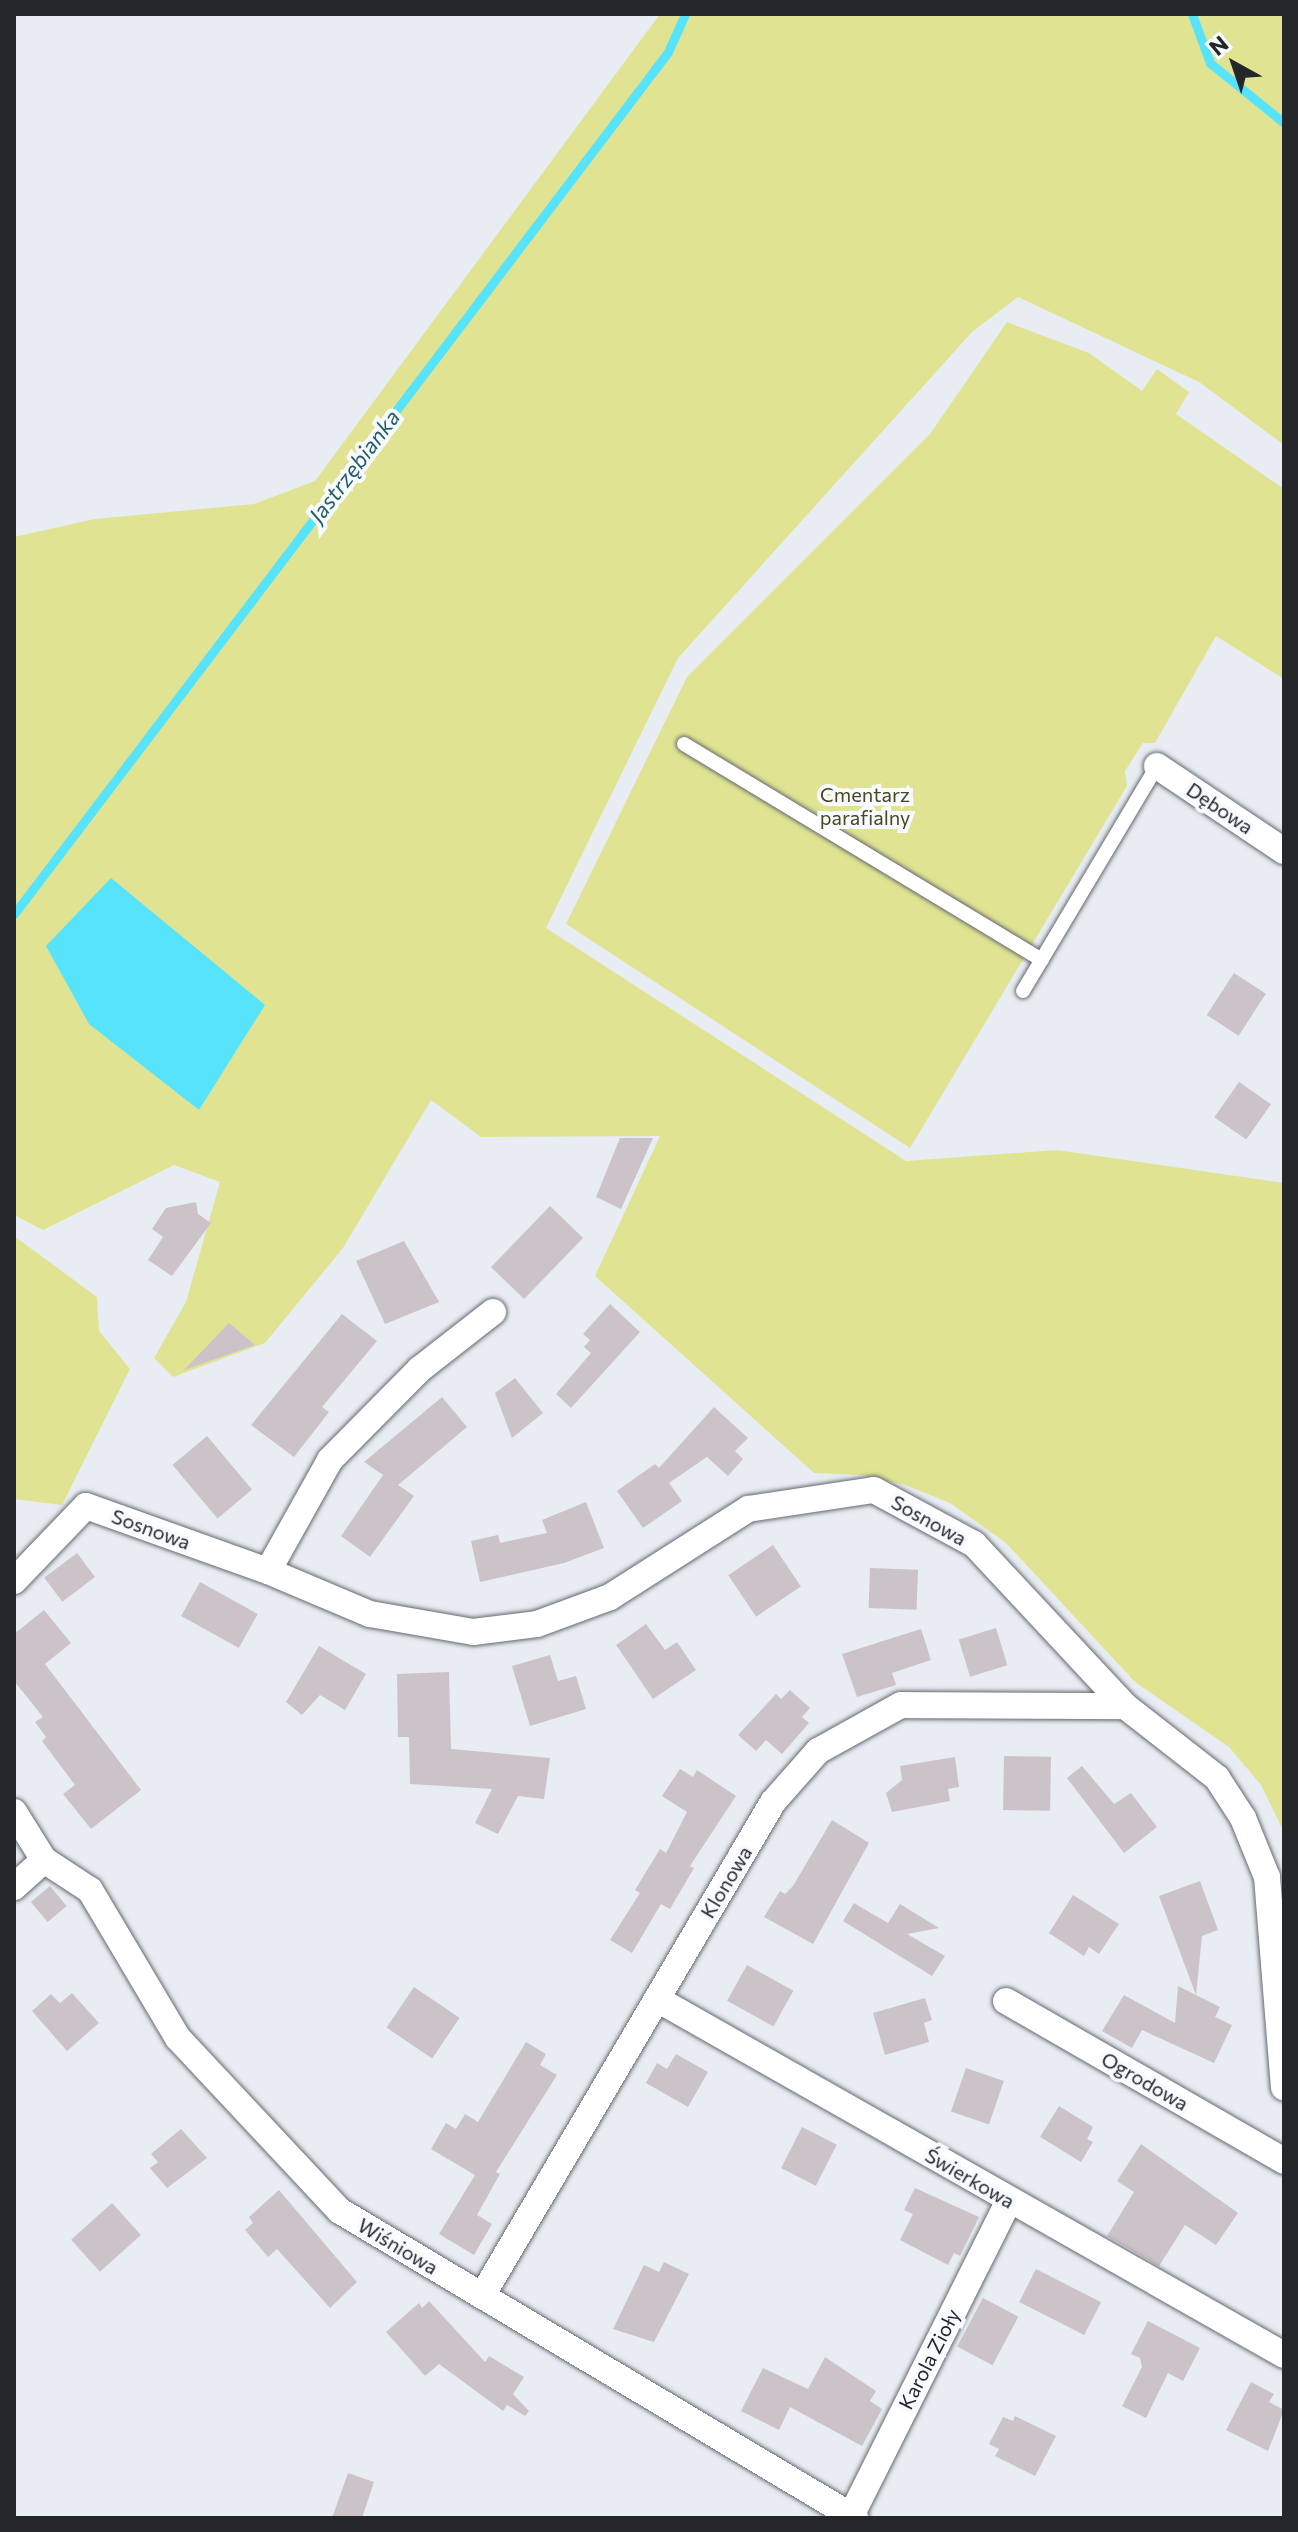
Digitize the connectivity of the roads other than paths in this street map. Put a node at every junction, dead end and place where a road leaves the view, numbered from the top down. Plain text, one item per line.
1 (684, 744) dead end
2 (1157, 766) joint
3 (1284, 851) edge
4 (1042, 960) junction
5 (1023, 991) dead end
6 (493, 1312) dead end
7 (268, 1571) junction
8 (14, 1581) edge
9 (1125, 1706) junction
10 (14, 1812) edge
11 (44, 1860) junction
12 (14, 1887) edge
13 (657, 1999) junction
14 (1006, 2001) dead end
15 (1284, 2087) edge
16 (1284, 2161) edge
17 (1009, 2200) junction
18 (482, 2296) junction
19 (1284, 2355) edge
20 (852, 2517) edge

1 - 4 lane
2 - 3 street, Dębowa
2 - 4 lane
4 - 5 lane
6 - 7 street
7 - 8 street, Sosnowa
7 - 9 street, Sosnowa
9 - 13 street, Klonowa
9 - 15 street, Sosnowa
10 - 11 street
11 - 12 street
11 - 18 street, Wiśniowa
13 - 17 street, Świerkowa
13 - 18 street, Klonowa
14 - 16 street, Ogrodowa
17 - 19 street, Świerkowa
17 - 20 street, Karola Zioły
18 - 20 street, Wiśniowa

